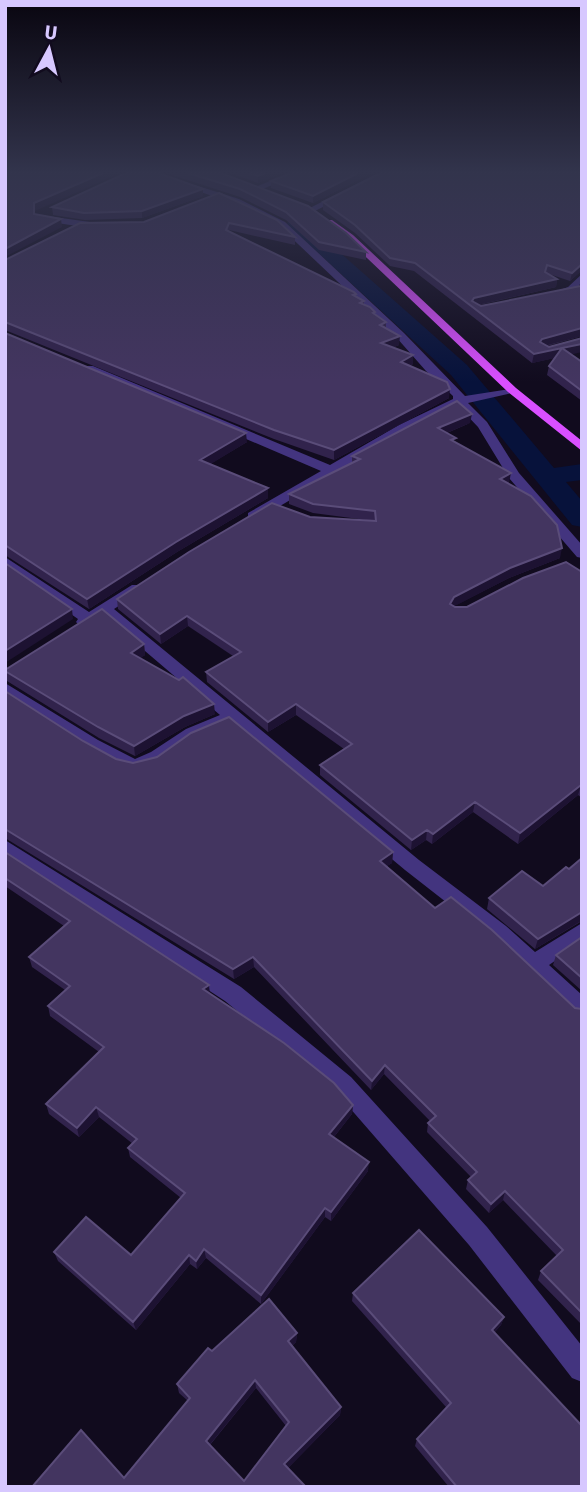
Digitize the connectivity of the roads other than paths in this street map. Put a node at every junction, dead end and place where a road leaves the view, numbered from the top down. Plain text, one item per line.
1 (305, 243) edge
2 (356, 243) edge
3 (582, 277) edge
4 (561, 284) edge
5 (577, 291) edge
6 (541, 297) edge
7 (82, 365) edge
8 (512, 390) junction
9 (463, 400) junction
10 (582, 447) edge
11 (331, 470) junction
12 (240, 524) edge
13 (578, 558) edge
14 (5, 561) edge
15 (153, 577) edge
16 (105, 610) junction
17 (89, 619) junction
18 (67, 634) edge
19 (5, 688) edge
20 (232, 716) junction
21 (5, 846) edge
22 (582, 931) edge
23 (534, 964) junction
24 (582, 1009) edge
25 (582, 1368) edge

1 - 9 street
2 - 8 main road
3 - 5 street
4 - 5 street
5 - 6 street
7 - 11 street
8 - 9 street
8 - 10 main road
9 - 11 street
9 - 13 street
11 - 12 street
14 - 17 street
15 - 16 street
16 - 17 street
16 - 20 street
17 - 18 street
19 - 20 street
20 - 23 street
21 - 25 street
22 - 23 street
23 - 24 street

